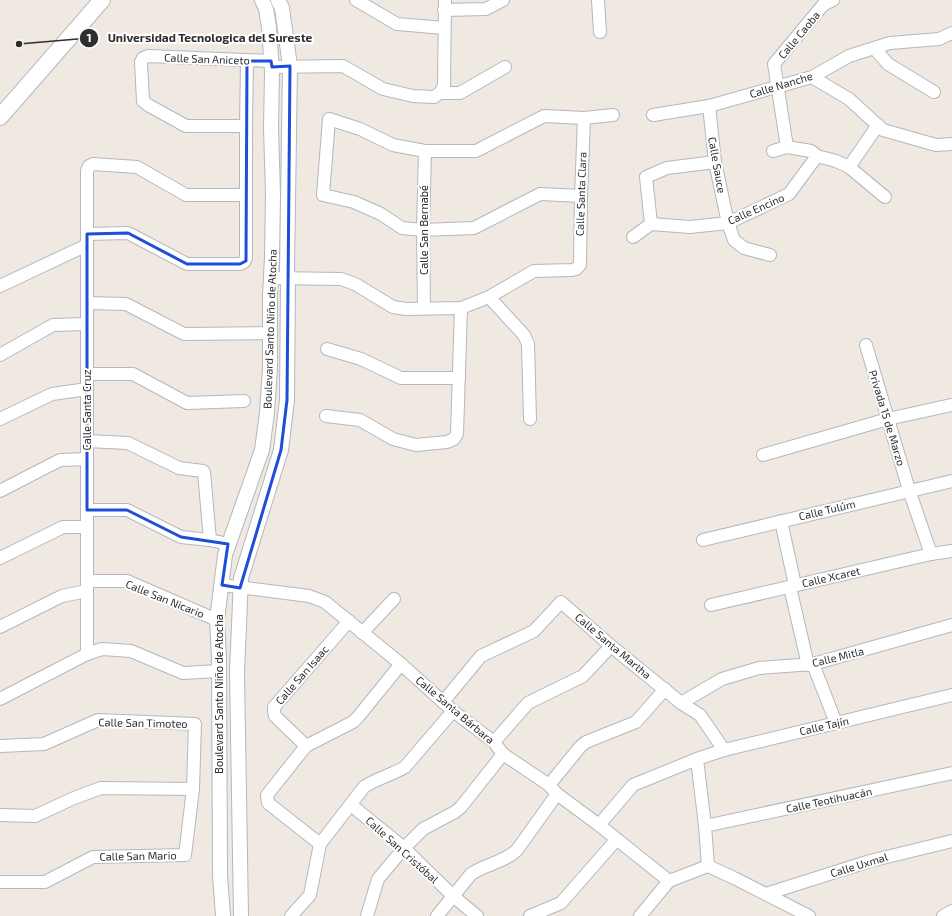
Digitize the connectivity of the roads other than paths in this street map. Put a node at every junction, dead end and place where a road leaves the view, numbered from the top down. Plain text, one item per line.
1 (102, 0) edge
2 (262, 0) edge
3 (278, 0) edge
4 (356, 0) edge
5 (503, 0) edge
6 (598, 0) edge
7 (833, 0) edge
8 (445, 5) edge
9 (444, 28) junction
10 (600, 32) dead end
11 (952, 33) edge
12 (874, 48) junction
13 (247, 61) junction
14 (271, 64) junction
15 (290, 66) junction
16 (505, 67) dead end
17 (812, 77) junction
18 (778, 87) junction
19 (934, 92) dead end
20 (440, 93) junction
21 (708, 106) junction
22 (613, 115) dead end
23 (653, 115) dead end
24 (0, 117) edge
25 (584, 118) junction
26 (878, 125) junction
27 (246, 126) junction
28 (952, 144) edge
29 (787, 147) junction
30 (425, 151) junction
31 (773, 151) dead end
32 (817, 156) junction
33 (715, 162) junction
34 (849, 167) junction
35 (246, 195) junction
36 (580, 196) junction
37 (885, 198) dead end
38 (728, 223) junction
39 (651, 224) junction
40 (423, 230) junction
41 (633, 237) dead end
42 (87, 240) junction
43 (770, 255) dead end
44 (271, 278) junction
45 (288, 279) junction
46 (0, 286) edge
47 (489, 297) junction
48 (87, 303) junction
49 (424, 308) junction
50 (460, 308) junction
51 (87, 324) junction
52 (270, 333) junction
53 (866, 345) dead end
54 (327, 349) dead end
55 (0, 355) edge
56 (87, 374) junction
57 (459, 378) junction
58 (87, 389) junction
59 (244, 401) dead end
60 (951, 405) edge
61 (326, 416) dead end
62 (0, 419) edge
63 (530, 419) dead end
64 (888, 419) junction
65 (87, 441) junction
66 (763, 454) dead end
67 (87, 459) junction
68 (952, 481) edge
69 (909, 490) junction
70 (0, 491) edge
71 (87, 510) junction
72 (781, 521) junction
73 (87, 528) junction
74 (210, 540) junction
75 (703, 540) dead end
76 (228, 544) junction
77 (952, 551) edge
78 (931, 554) junction
79 (0, 558) edge
80 (222, 585) junction
81 (87, 586) junction
82 (792, 586) junction
83 (240, 588) junction
84 (394, 599) dead end
85 (711, 605) dead end
86 (217, 620) junction
87 (349, 621) junction
88 (952, 626) edge
89 (0, 627) edge
90 (362, 633) junction
91 (612, 646) junction
92 (87, 654) junction
93 (401, 664) junction
94 (811, 664) junction
95 (219, 672) junction
96 (665, 689) junction
97 (952, 695) edge
98 (0, 698) edge
99 (443, 702) junction
100 (681, 703) junction
101 (453, 711) junction
102 (836, 722) junction
103 (494, 742) junction
104 (0, 746) edge
105 (306, 746) junction
106 (724, 750) junction
107 (503, 754) junction
108 (697, 759) junction
109 (952, 773) edge
110 (238, 776) junction
111 (219, 778) junction
112 (549, 785) junction
113 (193, 788) junction
114 (557, 794) junction
115 (351, 805) junction
116 (0, 815) edge
117 (599, 825) junction
118 (705, 826) junction
119 (616, 840) junction
120 (952, 841) edge
121 (320, 844) junction
122 (404, 848) junction
123 (708, 866) junction
124 (669, 881) junction
125 (0, 882) edge
126 (766, 894) junction
127 (453, 896) junction
128 (952, 911) edge
129 (223, 916) edge
130 (240, 916) edge
131 (291, 916) edge
132 (367, 916) edge
133 (437, 916) edge
134 (477, 916) edge
135 (530, 916) edge
136 (640, 916) edge
137 (809, 916) edge
138 (943, 916) edge

1 - 24 main road
2 - 14 street, Boulevard Santo Niño de Atocha
3 - 15 street, Boulevard Santo Niño de Atocha
4 - 9 street
5 - 8 street
6 - 10 street
7 - 18 street, Calle Caoba
8 - 9 street
9 - 20 street
11 - 12 street, Calle Nanche
12 - 17 street, Calle Nanche
12 - 19 street
13 - 14 street, Calle San Aniceto
13 - 27 street
13 - 27 street, Calle San Aniceto
14 - 15 street, Calle San Aniceto
14 - 44 street, Boulevard Santo Niño de Atocha
15 - 20 street, Calle San Aniceto
15 - 45 street, Boulevard Santo Niño de Atocha
16 - 20 street, Calle San Aniceto
17 - 18 street, Calle Nanche
17 - 26 street
18 - 21 street, Calle Nanche
18 - 29 street, Calle Caoba
21 - 23 street, Calle Nanche
21 - 33 street, Calle Sauce
22 - 25 street
25 - 30 street
25 - 36 street, Calle Santa Clara
26 - 28 street
26 - 34 street
27 - 35 street
29 - 31 street
29 - 32 street
30 - 40 street, Calle San Bernabé
30 - 40 street
32 - 34 street
32 - 38 street, Calle Encino
33 - 38 street, Calle Sauce
33 - 39 street
34 - 37 street
35 - 42 street
35 - 42 street, Calle Santa Cruz
36 - 40 street
36 - 47 street, Calle Santa Clara
38 - 39 street, Calle Encino
38 - 43 street, Calle Sauce
39 - 41 street
40 - 49 street, Calle San Bernabé
42 - 46 street
42 - 48 street, Calle Santa Cruz
44 - 45 street
44 - 52 street, Boulevard Santo Niño de Atocha
45 - 49 street
45 - 83 street, Boulevard Santo Niño de Atocha
47 - 50 street
47 - 63 street
48 - 51 street, Calle Santa Cruz
48 - 52 street
49 - 50 street
50 - 57 street
51 - 55 street
51 - 56 street, Calle Santa Cruz
52 - 76 street, Boulevard Santo Niño de Atocha
53 - 64 street, Privada 15 de Marzo
54 - 57 street
56 - 58 street, Calle Santa Cruz
56 - 59 street
57 - 61 street
58 - 62 street
58 - 65 street, Calle Santa Cruz
60 - 64 street
64 - 66 street
64 - 69 street, Privada 15 de Marzo
65 - 67 street, Calle Santa Cruz
65 - 74 street
67 - 70 street
67 - 71 street, Calle Santa Cruz
68 - 69 street, Calle Tulúm
69 - 72 street, Calle Tulúm
69 - 78 street, Privada 15 de Marzo
71 - 73 street, Calle Santa Cruz
71 - 74 street
72 - 75 street, Calle Tulúm
72 - 82 street
73 - 79 street
73 - 81 street, Calle Santa Cruz
74 - 76 street
76 - 80 street, Boulevard Santo Niño de Atocha
77 - 78 street, Calle Xcaret
78 - 82 street, Calle Xcaret
80 - 83 street, Calle Santa Bárbara
80 - 86 street, Boulevard Santo Niño de Atocha
81 - 86 street, Calle San Nicario
81 - 89 street, Calle San Nicario
81 - 92 street, Calle Santa Cruz
82 - 85 street, Calle Xcaret
82 - 94 street
83 - 87 street, Calle Santa Bárbara
83 - 110 street, Boulevard Santo Niño de Atocha
84 - 90 street
86 - 95 street, Boulevard Santo Niño de Atocha
87 - 90 street, Calle Santa Bárbara
87 - 105 street, Calle San Isaac
88 - 94 street, Calle Mitla
90 - 93 street, Calle Santa Bárbara
91 - 96 street, Calle Santa Martha
91 - 99 street, Calle Santa Martha
91 - 103 street
92 - 95 street
92 - 98 street
93 - 99 street, Calle Santa Bárbara
93 - 105 street
94 - 100 street, Calle Mitla
94 - 102 street
95 - 111 street, Boulevard Santo Niño de Atocha
96 - 100 street, Calle Santa Martha
96 - 112 street
97 - 102 street, Calle Tajín
99 - 101 street, Calle Santa Bárbara
100 - 106 street, Calle Santa Martha
101 - 103 street, Calle Santa Bárbara
101 - 115 street
102 - 106 street, Calle Tajín
103 - 107 street, Calle Santa Bárbara
104 - 113 street, Calle San Timoteo
105 - 121 street
106 - 108 street, Calle Tajín
107 - 112 street, Calle Santa Bárbara
107 - 122 street
108 - 117 street, Calle Tajín
108 - 118 street
109 - 118 street, Calle Teotihuacán
110 - 111 street
110 - 130 street, Boulevard Santo Niño de Atocha
111 - 129 street, Boulevard Santo Niño de Atocha
112 - 114 street, Calle Santa Bárbara
113 - 116 street
113 - 125 street, Calle San Mario
114 - 117 street, Calle Santa Bárbara
114 - 127 street
115 - 121 street
115 - 122 street, Calle San Cristóbal
117 - 119 street, Calle Santa Bárbara
118 - 123 street
119 - 124 street, Calle Santa Bárbara
119 - 135 street
120 - 126 street, Calle Uxmal
121 - 131 street
122 - 127 street, Calle San Cristóbal
122 - 132 street
123 - 124 street
123 - 126 street
124 - 136 street
126 - 137 street
127 - 133 street
127 - 134 street, Calle San Cristóbal
128 - 138 street

